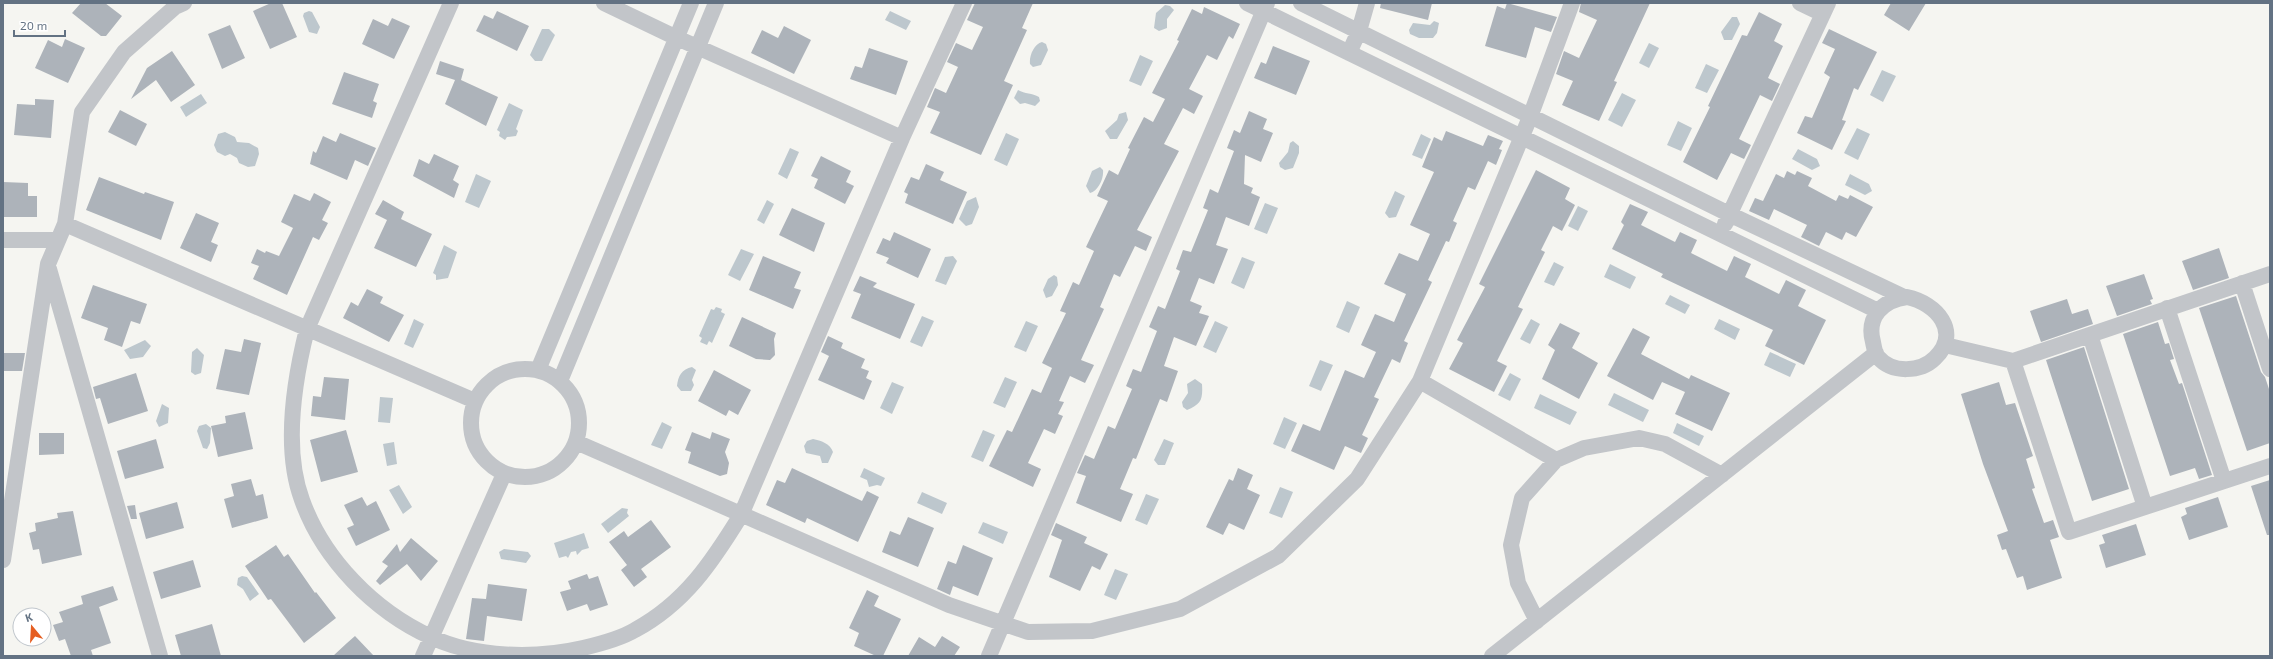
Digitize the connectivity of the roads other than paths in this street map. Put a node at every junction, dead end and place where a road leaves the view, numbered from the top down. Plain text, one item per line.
1 (184, 3) edge
2 (451, 3) edge
3 (604, 3) edge
4 (691, 3) edge
5 (716, 3) edge
6 (964, 3) edge
7 (1248, 3) edge
8 (1301, 3) edge
9 (1367, 3) edge
10 (1572, 3) edge
11 (1800, 3) edge
12 (1265, 7) edge
13 (1825, 8) edge
14 (1359, 31) junction
15 (677, 38) junction
16 (697, 47) junction
17 (1349, 53) junction
18 (1530, 117) junction
19 (902, 138) junction
20 (1522, 138) junction
21 (1729, 214) junction
22 (65, 224) junction
23 (1720, 235) junction
24 (3, 240) edge
25 (58, 240) junction
26 (48, 264) junction
27 (2270, 274) edge
28 (2242, 283) junction
29 (1904, 297) junction
30 (2167, 308) junction
31 (1878, 311) junction
32 (306, 329) junction
33 (2090, 335) junction
34 (1945, 345) junction
35 (1876, 353) junction
36 (2013, 361) junction
37 (2270, 369) edge
38 (538, 370) junction
39 (1420, 381) junction
40 (560, 382) junction
41 (475, 401) junction
42 (576, 442) junction
43 (1556, 460) junction
44 (2270, 466) edge
45 (504, 474) junction
46 (1722, 476) junction
47 (2224, 481) junction
48 (2145, 507) junction
49 (741, 515) junction
50 (3, 560) edge
51 (1537, 621) junction
52 (1003, 623) junction
53 (431, 637) junction
54 (160, 656) edge
55 (423, 656) edge
56 (989, 656) edge
57 (1492, 656) edge

1 - 22 street
2 - 32 street
3 - 15 street
4 - 15 street
5 - 16 street
6 - 19 street
7 - 12 street
8 - 14 street
9 - 14 street
10 - 18 street
11 - 13 street
12 - 17 street
12 - 52 street
13 - 21 street
14 - 17 street
14 - 18 street
15 - 16 street
15 - 38 street
16 - 19 street
16 - 40 street
17 - 20 street
18 - 20 street
18 - 21 street
19 - 49 street
20 - 23 street
20 - 39 street
21 - 23 street
21 - 29 street
22 - 25 street
22 - 32 street
23 - 31 street
24 - 25 street
25 - 26 street
26 - 50 street
26 - 54 street
27 - 28 street
28 - 30 street
28 - 37 street
29 - 31 street
29 - 34 street
30 - 33 street
30 - 47 street
31 - 35 street
32 - 41 street
32 - 53 street
33 - 36 street
33 - 48 street
34 - 35 street
34 - 36 street
35 - 46 street
36 - 48 street
38 - 40 street
38 - 41 street
39 - 43 street
39 - 52 street
40 - 42 street
41 - 45 street
42 - 45 street
42 - 49 street
43 - 46 street
43 - 51 street
44 - 47 street
45 - 53 street
46 - 51 street
47 - 48 street
49 - 52 street
49 - 53 street
51 - 57 street
52 - 56 street
53 - 55 street

